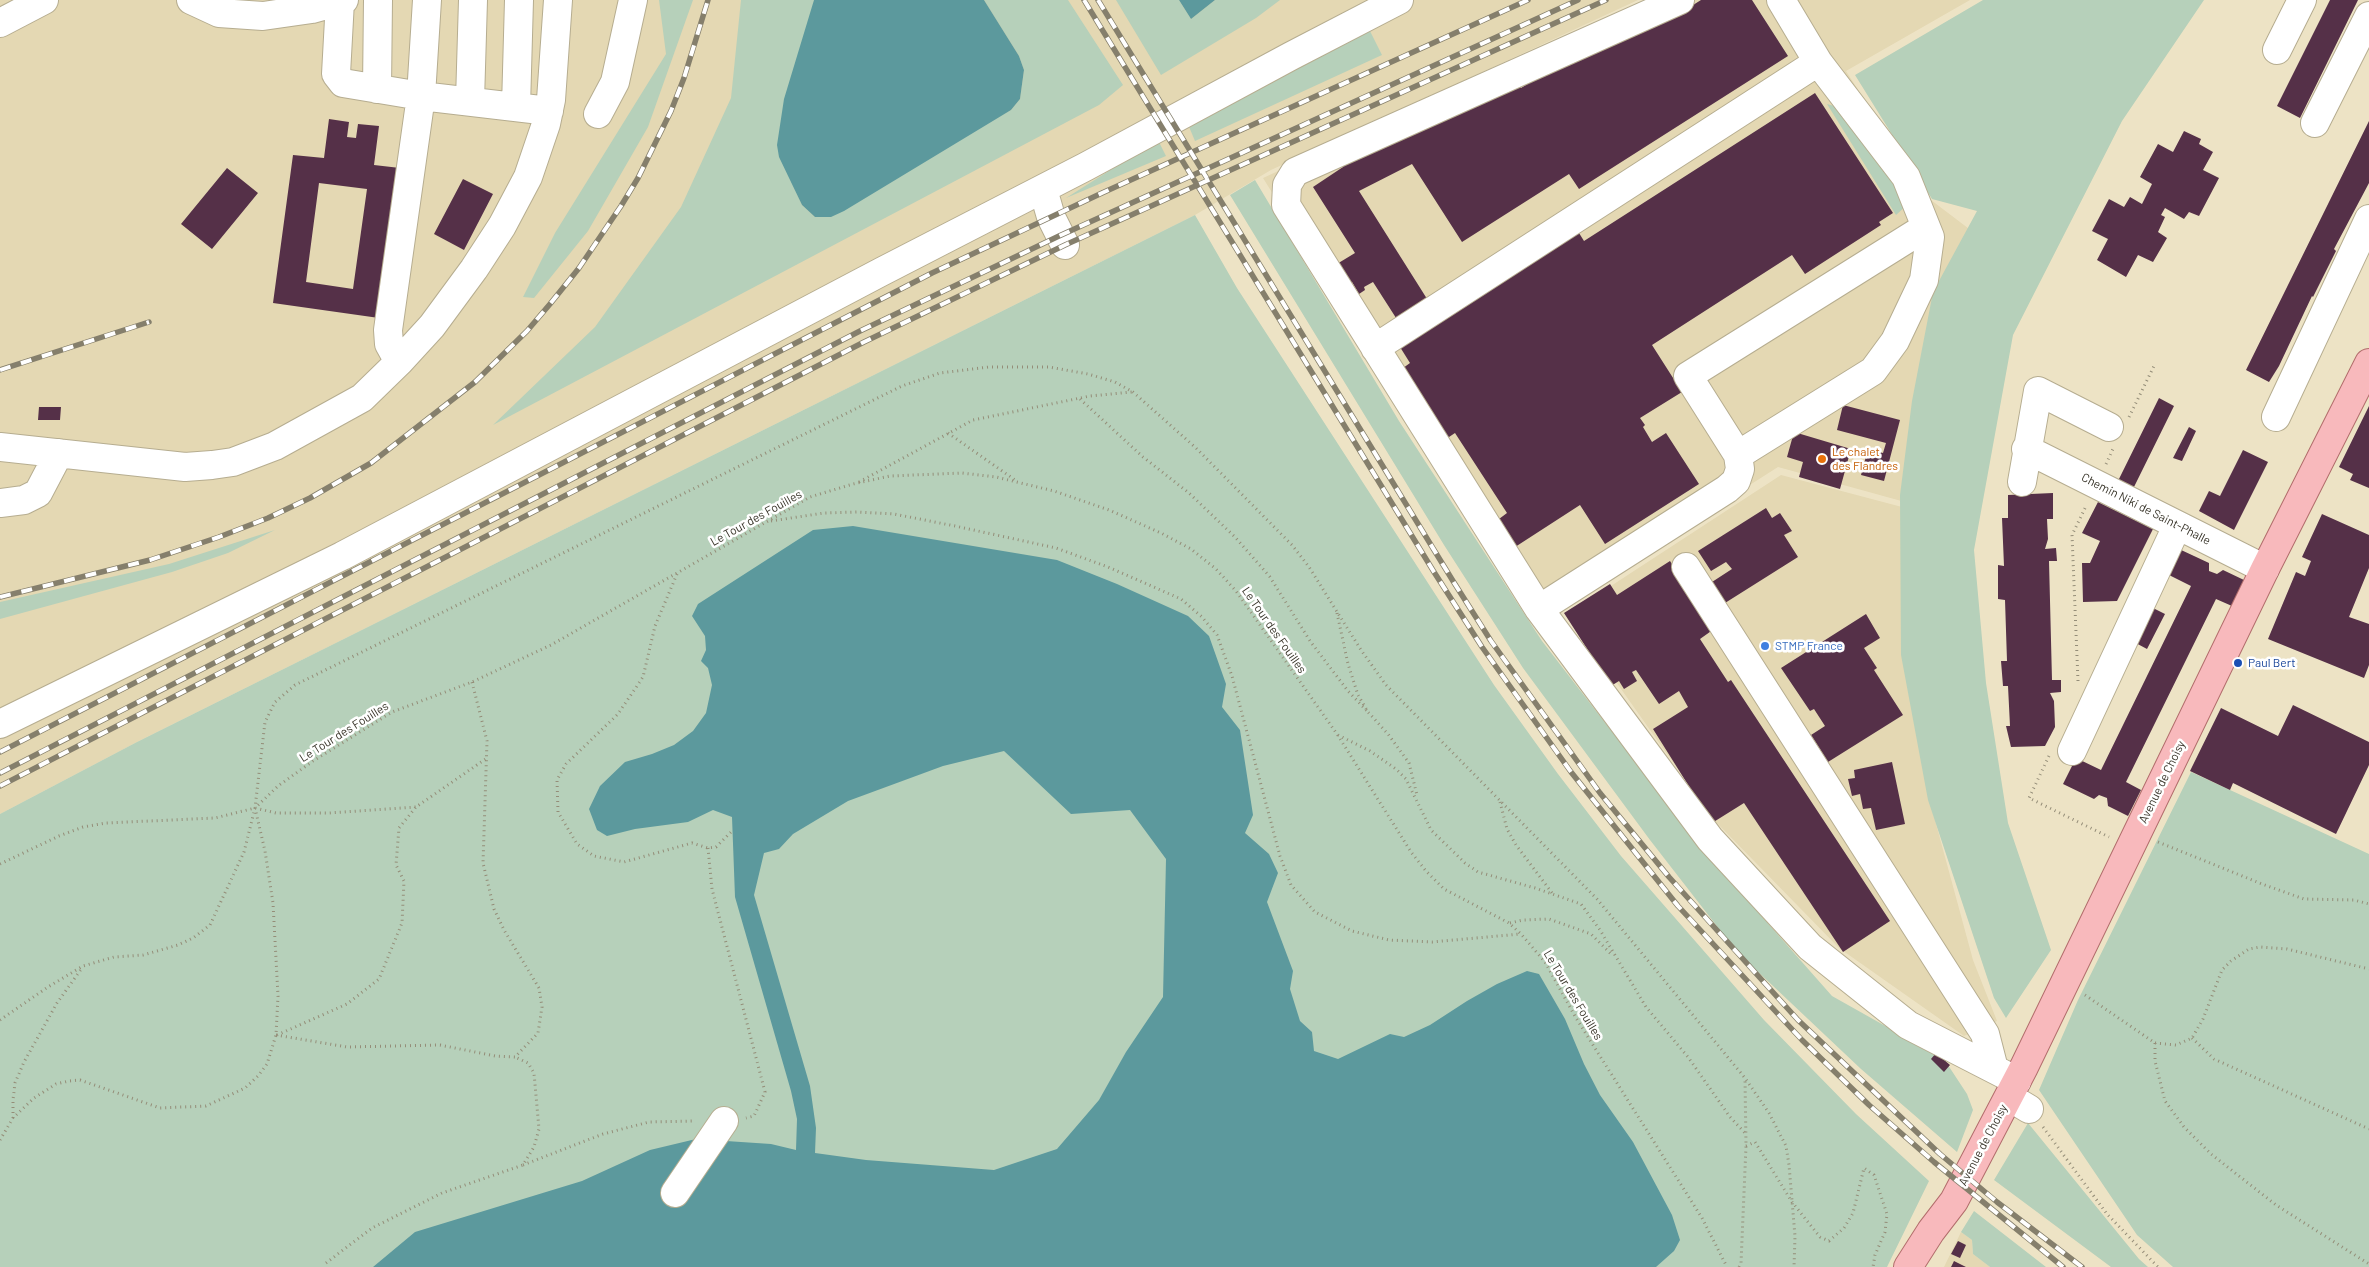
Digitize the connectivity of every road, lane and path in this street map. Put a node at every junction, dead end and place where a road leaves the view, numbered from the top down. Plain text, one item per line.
1 (44, 0) edge
2 (191, 0) edge
3 (342, 0) edge
4 (378, 0) edge
5 (428, 0) edge
6 (473, 0) edge
7 (519, 0) edge
8 (558, 0) edge
9 (633, 0) edge
10 (1399, 0) edge
11 (1680, 0) edge
12 (1781, 0) edge
13 (2302, 0) edge
14 (2369, 16) edge
15 (0, 23) edge
16 (2277, 50) dead end
17 (1818, 62) junction
18 (377, 89) junction
19 (421, 96) junction
20 (470, 101) junction
21 (516, 107) junction
22 (549, 111) junction
23 (598, 114) dead end
24 (2315, 123) dead end
25 (1042, 189) junction
26 (2369, 220) edge
27 (1926, 227) junction
28 (1065, 245) dead end
29 (1375, 348) junction
30 (399, 362) junction
31 (2369, 363) edge
32 (2155, 364) dead end
33 (1133, 392) junction
34 (1080, 399) junction
35 (2276, 417) dead end
36 (2117, 431) junction
37 (948, 433) junction
38 (0, 447) edge
39 (2026, 449) junction
40 (59, 454) junction
41 (1738, 455) junction
42 (1017, 482) junction
43 (2022, 482) dead end
44 (856, 484) junction
45 (2096, 485) junction
46 (0, 503) edge
47 (767, 522) junction
48 (2177, 526) junction
49 (1686, 567) dead end
50 (2266, 569) junction
51 (677, 574) junction
52 (1539, 609) junction
53 (1337, 610) junction
54 (472, 682) junction
55 (2078, 682) dead end
56 (1368, 712) junction
57 (0, 724) edge
58 (1336, 734) junction
59 (2061, 752) joint
60 (487, 758) junction
61 (1499, 801) junction
62 (1419, 803) junction
63 (416, 806) junction
64 (255, 808) junction
65 (733, 830) dead end
66 (708, 848) junction
67 (2129, 848) junction
68 (0, 864) edge
69 (1552, 894) junction
70 (2369, 904) edge
71 (1509, 923) junction
72 (1521, 934) junction
73 (1615, 958) junction
74 (83, 966) junction
75 (2369, 969) edge
76 (2066, 982) junction
77 (0, 1020) edge
78 (276, 1035) junction
79 (2192, 1038) junction
80 (2155, 1043) junction
81 (515, 1057) junction
82 (1745, 1078) junction
83 (2012, 1089) junction
84 (14, 1118) junction
85 (724, 1121) junction
86 (2369, 1129) edge
87 (1746, 1134) junction
88 (0, 1140) edge
89 (1746, 1146) junction
90 (523, 1165) junction
91 (675, 1193) dead end
92 (1954, 1201) junction
93 (1792, 1202) junction
94 (326, 1263) dead end
95 (2369, 1264) edge
96 (1727, 1267) edge
97 (1739, 1267) edge
98 (1794, 1267) edge
99 (1873, 1267) edge
100 (1908, 1267) edge
101 (1929, 1267) edge
102 (2158, 1267) edge

1 - 15 street
2 - 3 street
3 - 18 street
4 - 18 street
5 - 19 street
6 - 20 street
7 - 21 street
8 - 22 street
9 - 23 street
10 - 25 street
11 - 29 street
12 - 17 street
13 - 16 street
14 - 24 street
17 - 27 street
17 - 29 street
18 - 19 street
19 - 20 street
19 - 30 street
20 - 21 street
21 - 22 street
22 - 30 street
25 - 28 street
25 - 57 street
26 - 35 street
27 - 41 street
27 - 41 street
29 - 52 street
30 - 40 street
31 - 50 main road, Avenue de Choisy
32 - 36 path
33 - 34 path
33 - 53 path
33 - 64 path
34 - 37 path
34 - 56 path
36 - 39 street
36 - 45 path
37 - 42 path
37 - 44 path
38 - 40 street
39 - 43 street
39 - 45 street, Chemin Niki de Saint-Phalle
40 - 46 street
41 - 52 street
42 - 44 path, Le Tour des Fouilles
42 - 58 path, Le Tour des Fouilles
44 - 47 path, Le Tour des Fouilles
45 - 48 street, Chemin Niki de Saint-Phalle
45 - 55 path
47 - 51 path, Le Tour des Fouilles
47 - 72 path
48 - 50 street, Chemin Niki de Saint-Phalle
48 - 59 street
49 - 83 street
50 - 67 main road, Avenue de Choisy
51 - 54 path, Le Tour des Fouilles
51 - 66 path
52 - 83 street
53 - 56 path
53 - 61 path
54 - 60 path
54 - 64 path, Le Tour des Fouilles
56 - 62 path
58 - 62 path
58 - 71 path, Le Tour des Fouilles
59 - 67 path
60 - 63 path
60 - 81 path
61 - 69 path
61 - 82 path
62 - 69 path
63 - 64 path
63 - 78 path
64 - 68 path
64 - 74 path
64 - 78 path
65 - 66 path
66 - 85 path
67 - 70 path
67 - 76 main road, Avenue de Choisy
69 - 73 path
71 - 72 path, Le Tour des Fouilles
71 - 73 path
72 - 96 path, Le Tour des Fouilles
73 - 87 path
74 - 77 path
74 - 84 path
75 - 79 path
76 - 80 path
76 - 83 main road, Avenue de Choisy
78 - 81 path
78 - 84 path
79 - 80 path
79 - 86 path
80 - 95 path
81 - 90 path
82 - 87 path
82 - 93 path
83 - 92 main road, Avenue de Choisy
83 - 102 path
84 - 88 path
85 - 90 path
85 - 91 street
87 - 89 path
89 - 93 path
89 - 97 path
90 - 94 path
92 - 100 main road, Avenue de Choisy
92 - 101 main road, Avenue de Choisy
93 - 98 path
93 - 99 path

